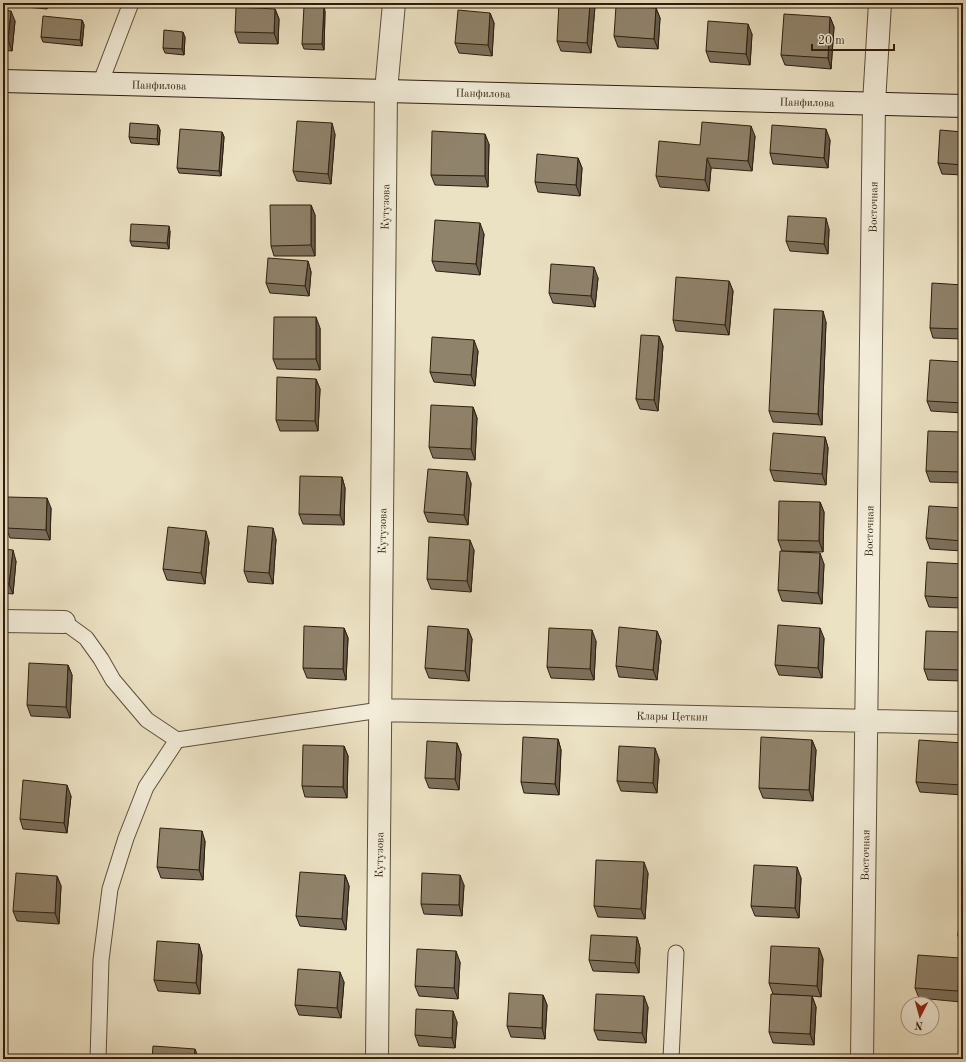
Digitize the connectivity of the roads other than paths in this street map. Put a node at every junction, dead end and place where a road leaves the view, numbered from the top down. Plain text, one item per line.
1 (131, 3) edge
2 (394, 3) edge
3 (880, 3) edge
4 (3, 81) edge
5 (100, 84) junction
6 (386, 91) junction
7 (874, 103) junction
8 (963, 106) edge
9 (3, 621) edge
10 (64, 622) joint
11 (380, 710) junction
12 (866, 721) junction
13 (963, 723) edge
14 (177, 740) junction
15 (676, 953) dead end
16 (98, 1059) edge
17 (377, 1059) edge
18 (671, 1059) edge
19 (862, 1059) edge

1 - 5 lane
2 - 6 street, Кутузова
3 - 7 street, Восточная
4 - 5 street, Панфилова
5 - 6 street, Панфилова
6 - 7 street, Панфилова
6 - 11 street, Кутузова
7 - 8 street, Панфилова
7 - 12 street, Восточная
9 - 10 street
10 - 14 lane
11 - 12 street, Клары Цеткин
11 - 14 lane
11 - 17 street, Кутузова
12 - 13 street, Клары Цеткин
12 - 19 street, Восточная
14 - 16 lane
15 - 18 lane

